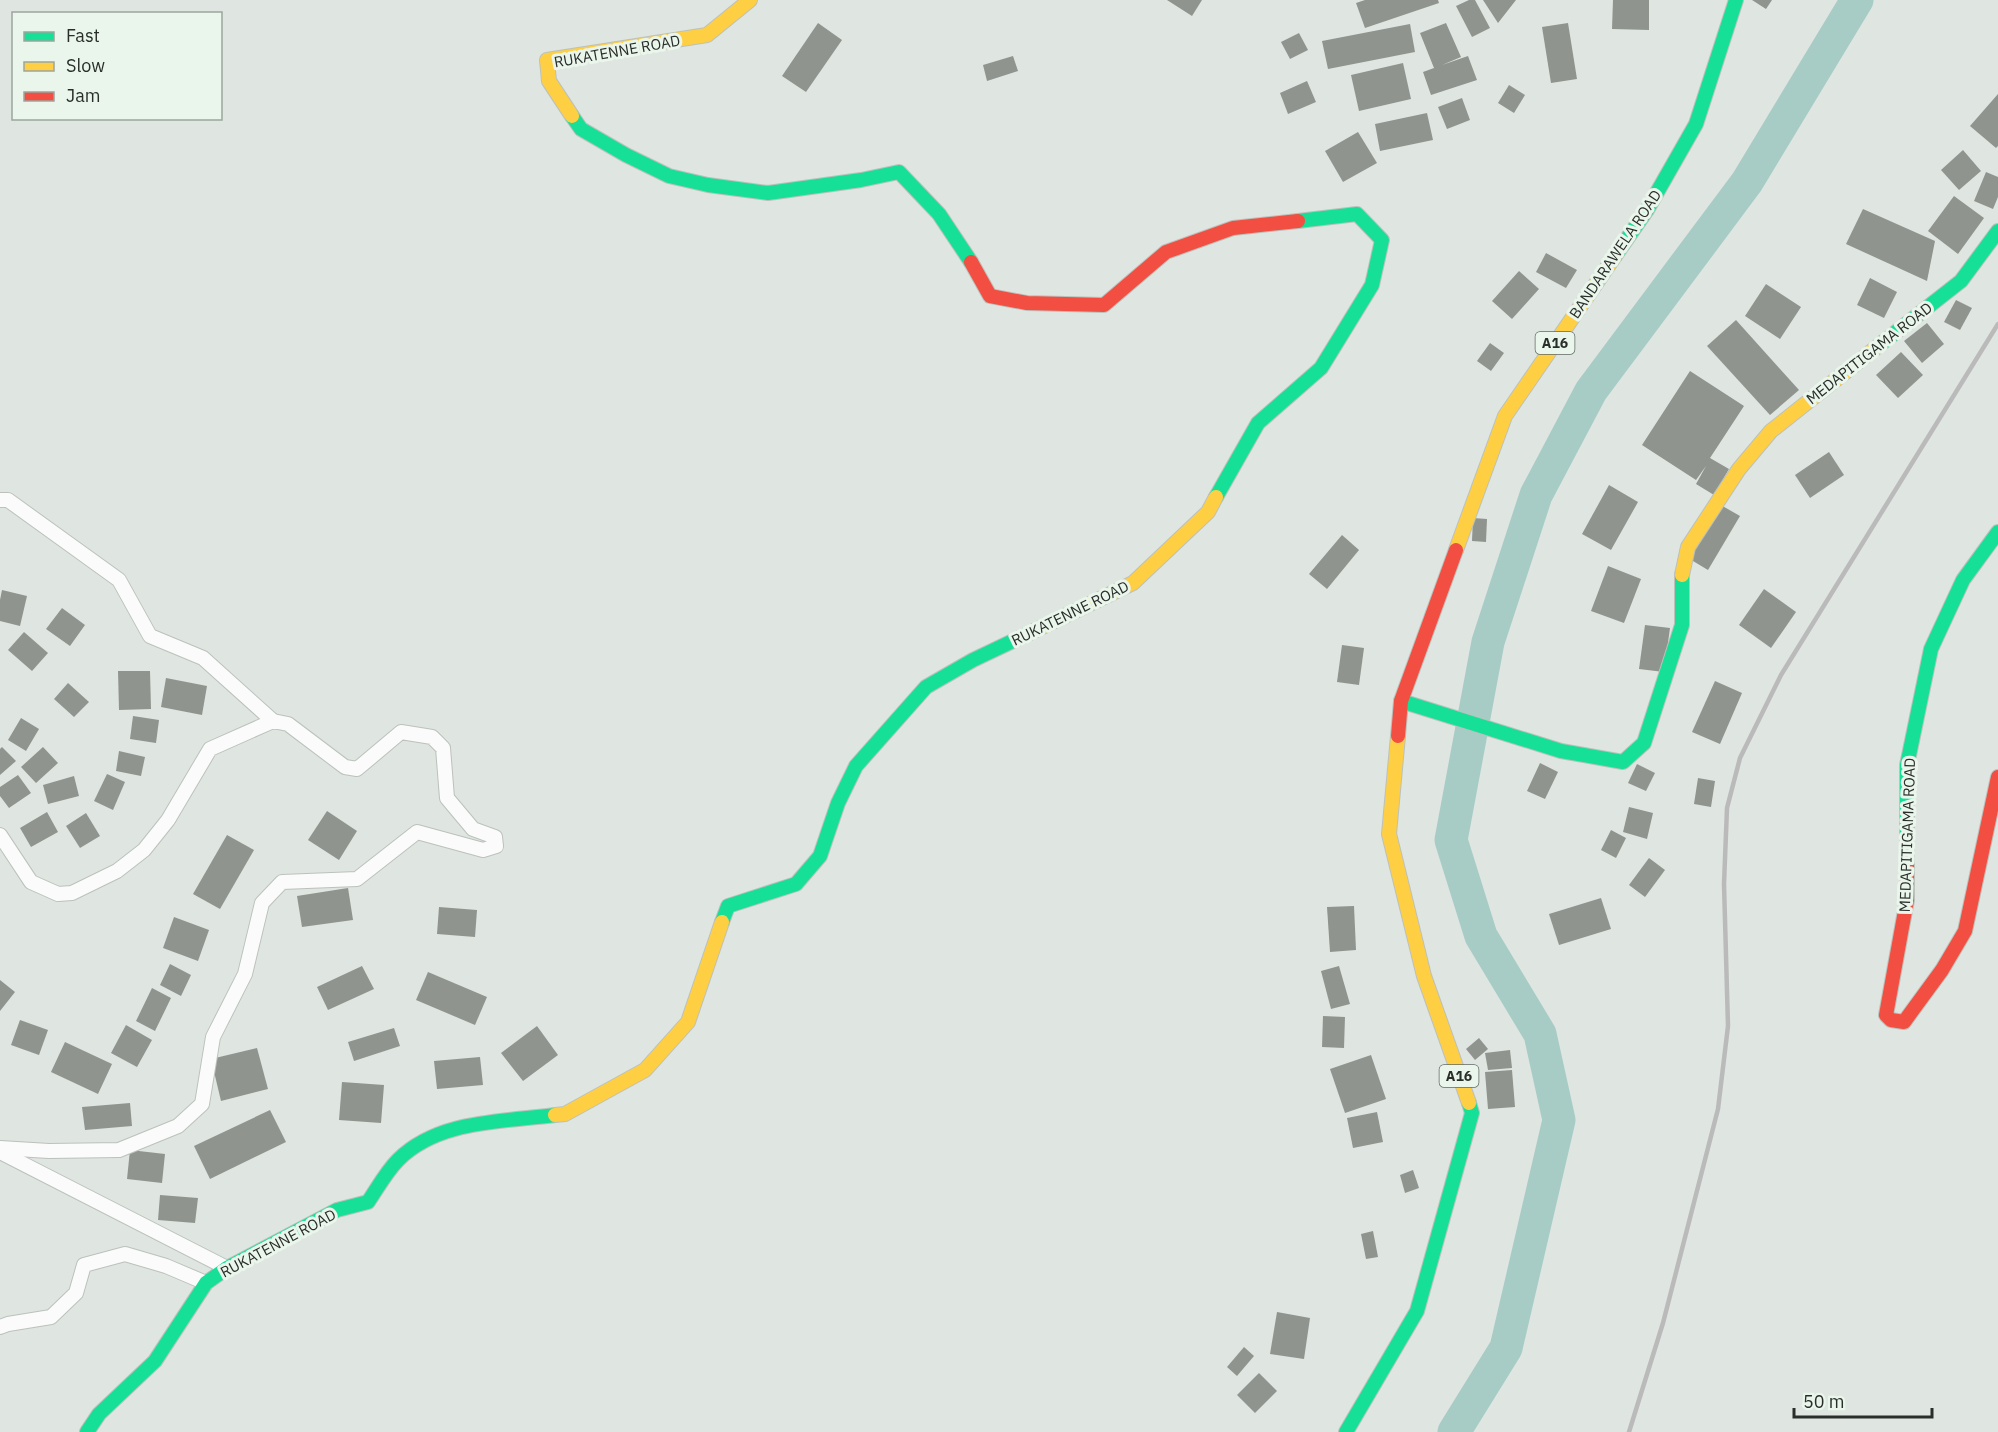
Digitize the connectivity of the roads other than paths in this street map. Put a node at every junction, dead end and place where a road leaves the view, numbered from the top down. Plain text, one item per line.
1 (750, 0) edge
2 (1736, 0) edge
3 (1998, 231) edge
4 (0, 500) edge
5 (1998, 532) edge
6 (1401, 701) junction
7 (273, 721) junction
8 (1998, 777) edge
9 (0, 835) edge
10 (0, 1150) edge
11 (227, 1268) junction
12 (206, 1283) junction
13 (0, 1327) edge
14 (87, 1432) edge
15 (1346, 1432) edge

1 - 11 main road, RUKATENNE ROAD
2 - 6 main road, BANDARAWELA ROAD / A16
3 - 6 main road, MEDAPITIGAMA ROAD
4 - 7 street
5 - 8 main road, MEDAPITIGAMA ROAD
6 - 15 main road, A16
7 - 9 street
7 - 10 street
10 - 11 street
11 - 12 main road, RUKATENNE ROAD
12 - 13 street
12 - 14 main road, RUKATENNE ROAD

